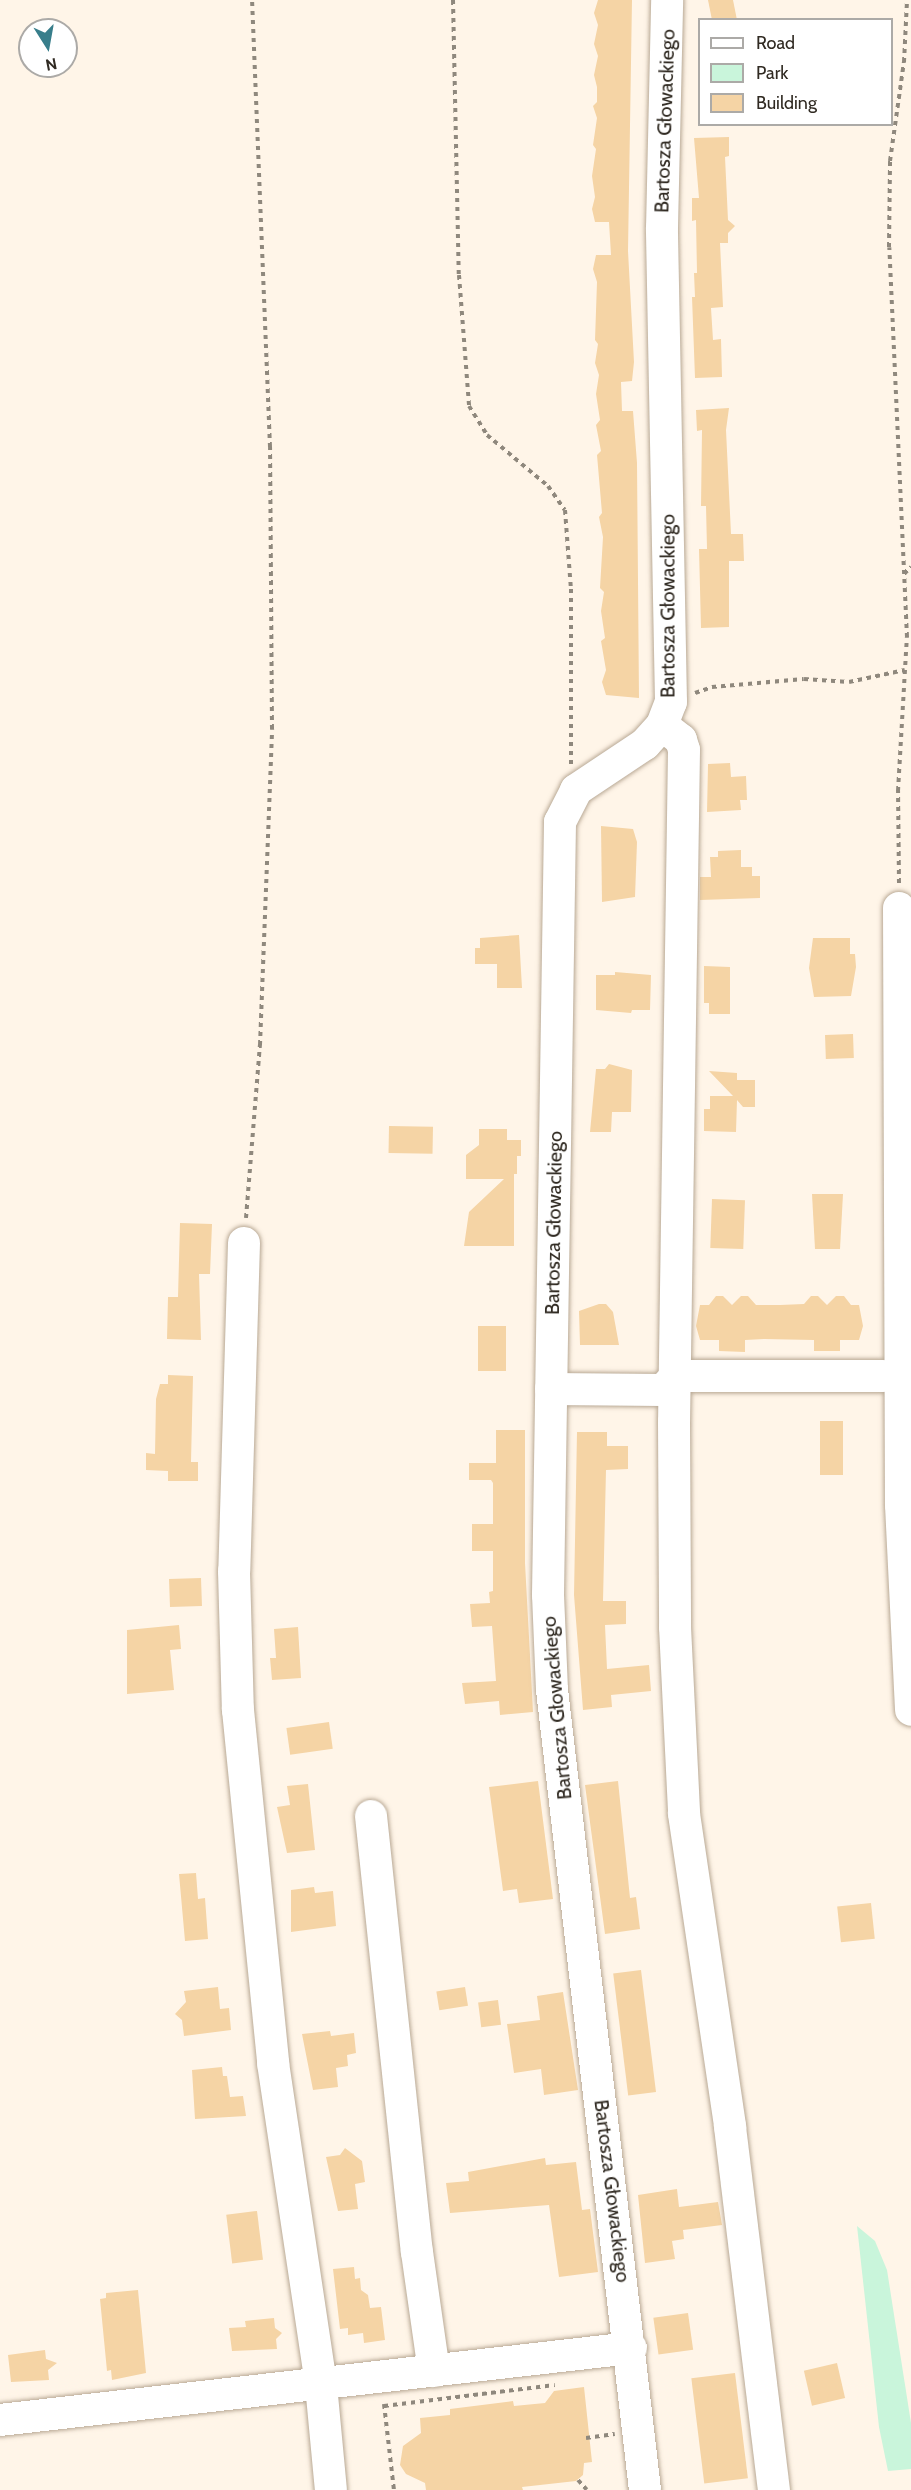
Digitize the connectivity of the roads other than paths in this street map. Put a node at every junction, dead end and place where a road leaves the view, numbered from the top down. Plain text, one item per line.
1 (667, 0) edge
2 (667, 713) junction
3 (892, 907) road end
4 (244, 1243) road end
5 (676, 1376) junction
6 (898, 1377) edge
7 (551, 1389) junction
8 (884, 1489) dead end
9 (911, 1710) edge
10 (371, 1816) dead end
11 (631, 2348) junction
12 (434, 2371) junction
13 (321, 2385) junction
14 (0, 2420) edge
15 (331, 2490) edge
16 (645, 2490) edge
17 (774, 2490) edge

1 - 2 street, Bartosza Głowackiego
2 - 5 street
2 - 7 street, Bartosza Głowackiego
3 - 6 street
4 - 13 street
5 - 6 street
5 - 7 street
5 - 17 street
6 - 8 street
6 - 9 street
7 - 11 street, Bartosza Głowackiego
10 - 12 street
11 - 12 street
11 - 16 street, Bartosza Głowackiego
12 - 13 street
13 - 14 street
13 - 15 street

